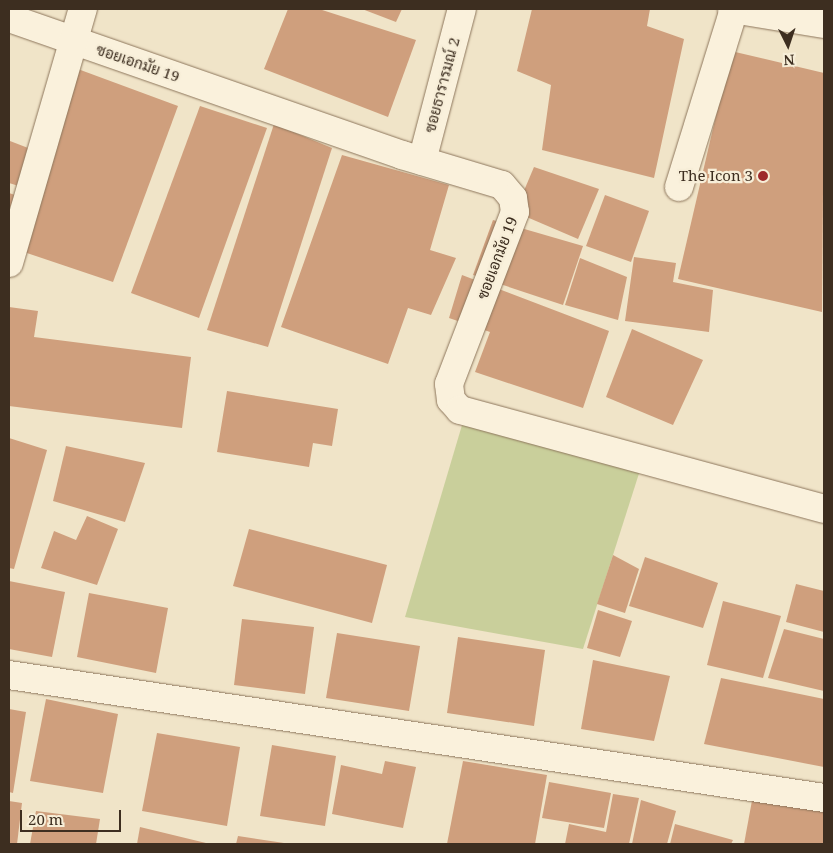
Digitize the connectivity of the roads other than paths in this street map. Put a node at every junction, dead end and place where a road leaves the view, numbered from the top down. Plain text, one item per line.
1 (83, 9) edge
2 (462, 9) edge
3 (733, 9) edge
4 (9, 18) edge
5 (824, 24) edge
6 (73, 41) junction
7 (422, 161) junction
8 (679, 187) dead end
9 (9, 263) edge
10 (824, 509) edge
11 (9, 675) edge
12 (824, 798) edge

1 - 6 street
2 - 7 street, ซอยธารารมณ์ 2
3 - 5 street
3 - 8 street
4 - 6 street, ซอยเอกมัย 19
6 - 7 street, ซอยเอกมัย 19
6 - 9 street
7 - 10 street, ซอยเอกมัย 19
11 - 12 street

